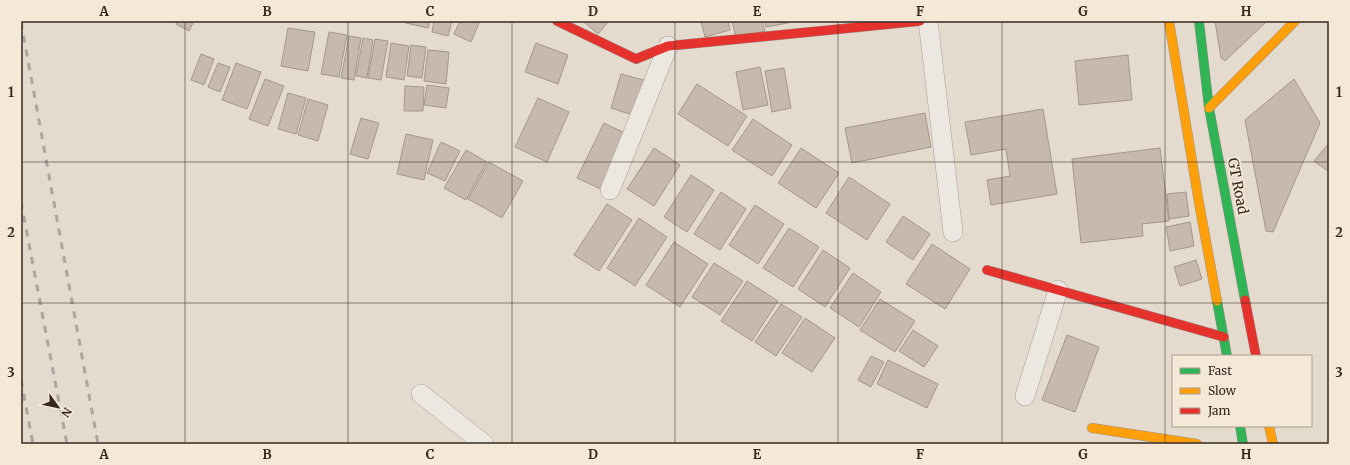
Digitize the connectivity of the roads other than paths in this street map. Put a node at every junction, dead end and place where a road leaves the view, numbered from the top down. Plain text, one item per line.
1 (557, 21) edge
2 (920, 21) edge
3 (928, 21) edge
4 (1169, 21) edge
5 (1199, 21) edge
6 (1295, 21) edge
7 (668, 46) junction
8 (1209, 108) junction
9 (610, 190) dead end
10 (953, 232) dead end
11 (987, 270) dead end
12 (1058, 290) junction
13 (1224, 337) junction
14 (1227, 355) edge
15 (1256, 355) edge
16 (421, 394) dead end
17 (1025, 396) dead end
18 (1240, 427) edge
19 (1269, 427) edge
20 (1092, 428) dead end
21 (484, 444) edge
22 (1197, 444) edge
23 (1243, 444) edge
24 (1273, 444) edge

1 - 7 street
2 - 7 street
3 - 10 street
4 - 13 street
5 - 8 street, GT Road
6 - 8 street
7 - 9 street
8 - 15 street, GT Road
11 - 12 street
12 - 13 street
12 - 17 street
13 - 14 street
16 - 21 street
18 - 23 street
19 - 24 street
20 - 22 street

